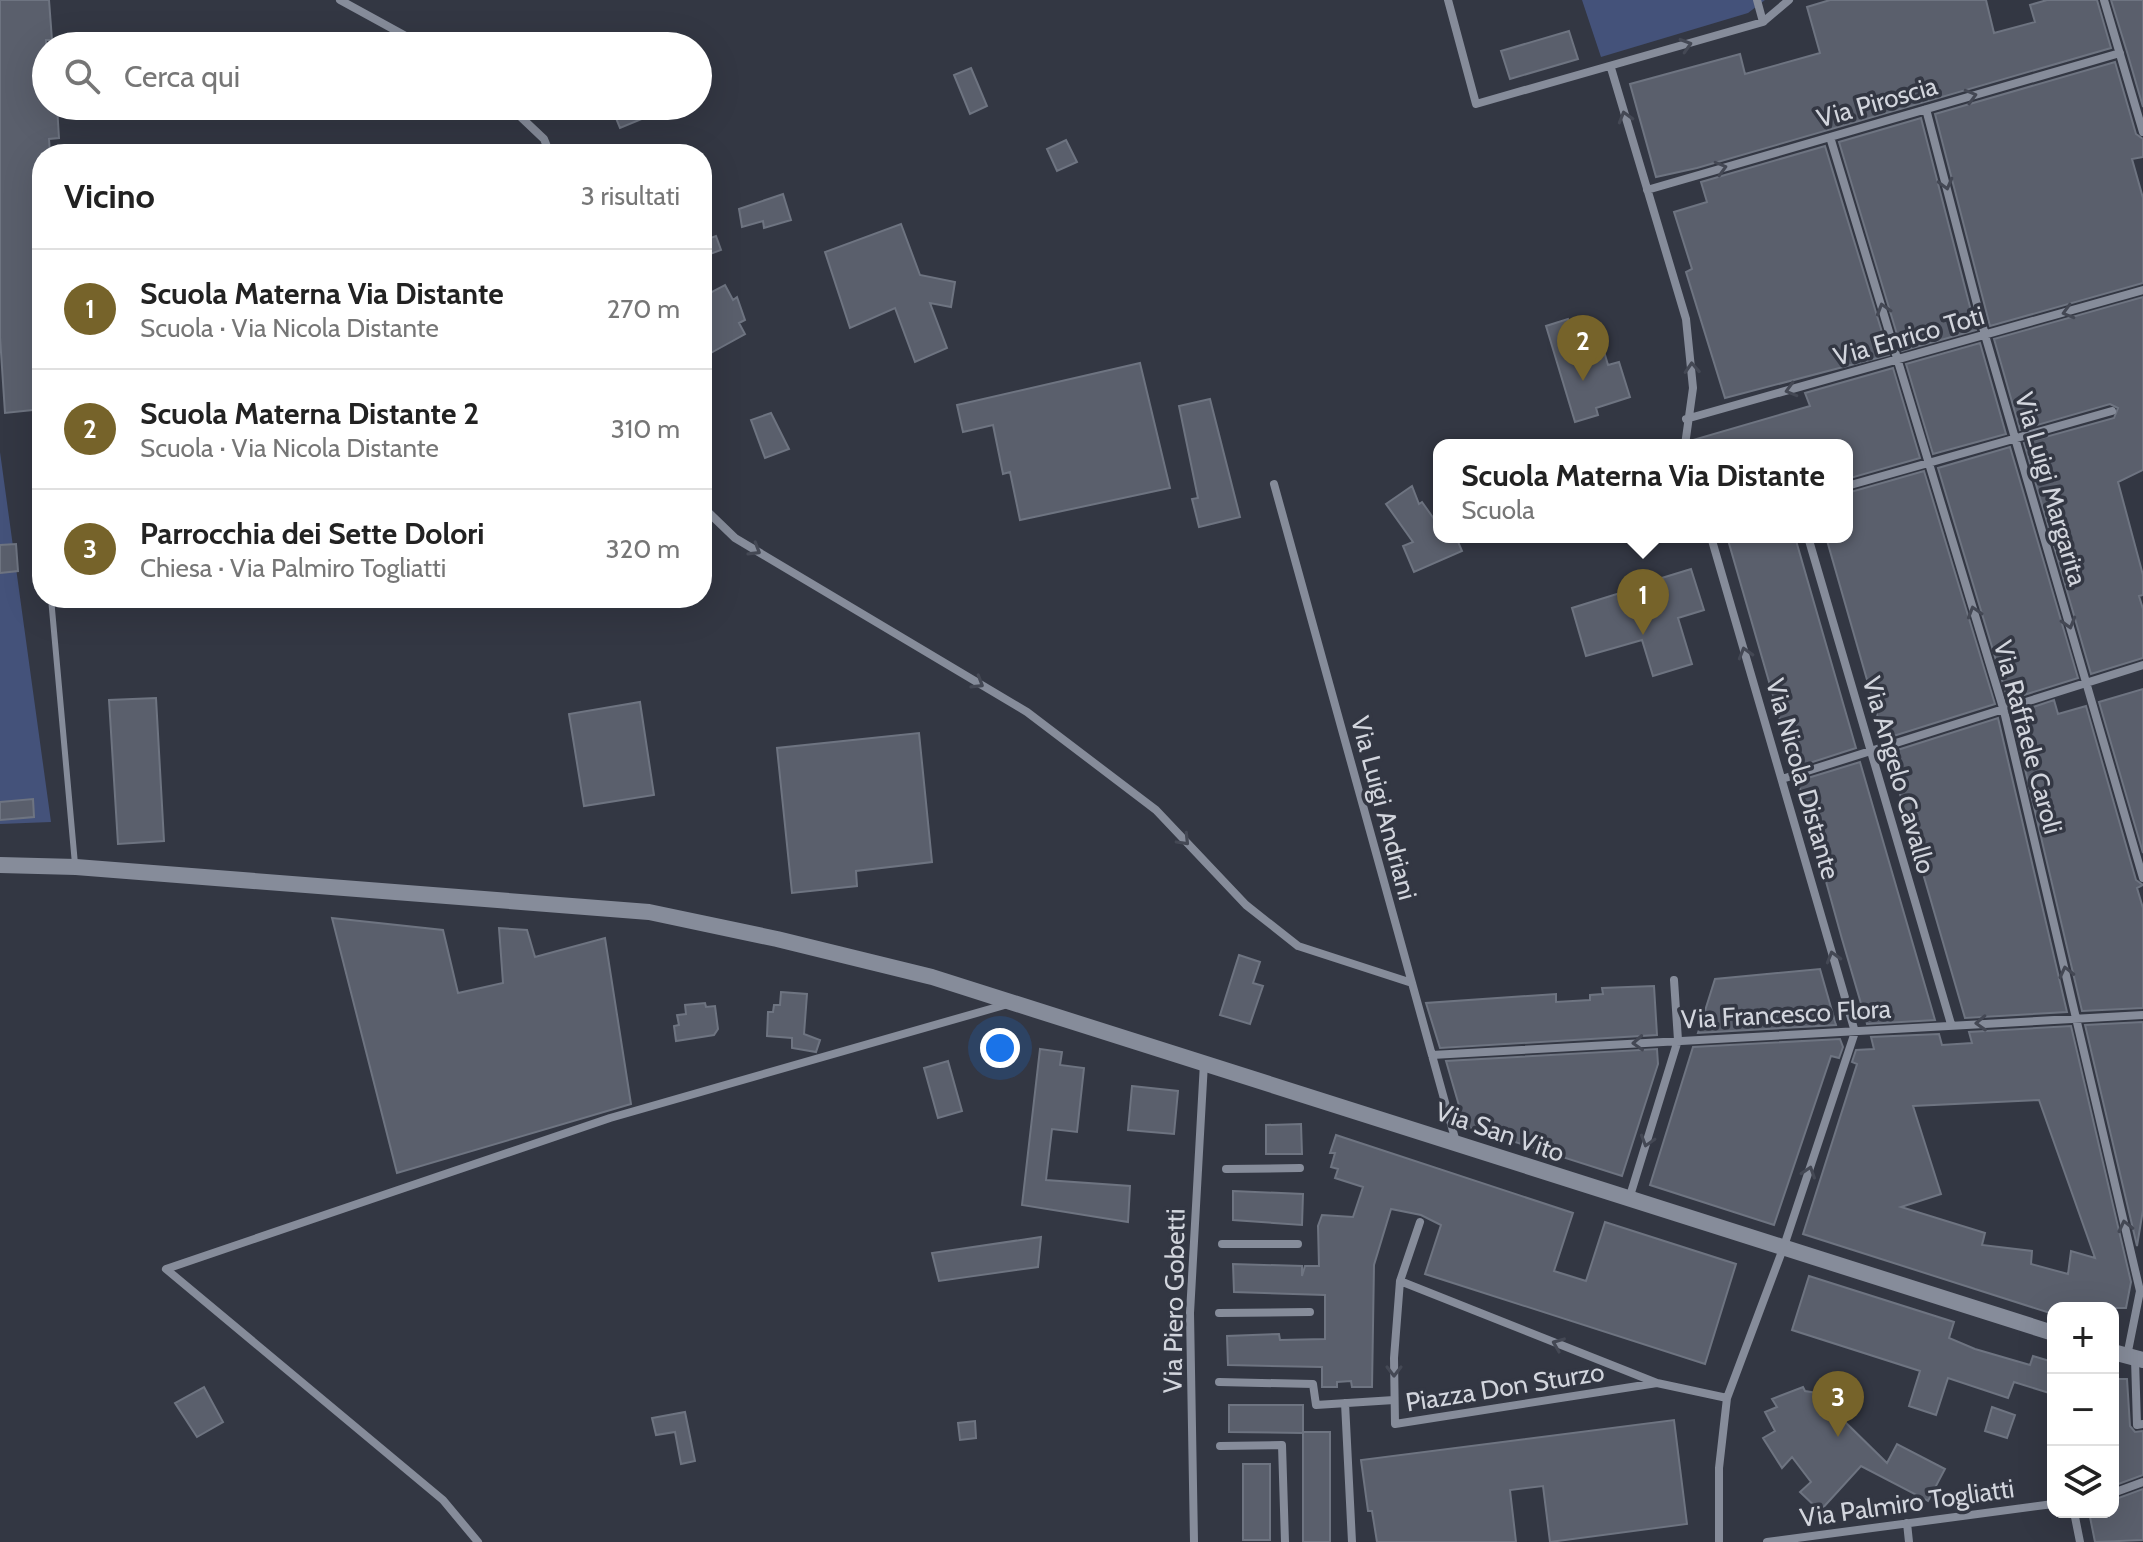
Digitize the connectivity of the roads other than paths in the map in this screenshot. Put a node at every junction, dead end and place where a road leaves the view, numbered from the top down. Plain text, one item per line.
1 (340, 0) edge
2 (1448, 0) edge
3 (1757, 0) edge
4 (1789, 0) edge
5 (2104, 0) edge
6 (1763, 22) junction
7 (398, 32) edge
8 (2120, 53) junction
9 (1611, 68) junction
10 (1926, 109) junction
11 (524, 120) edge
12 (2143, 132) edge
13 (1830, 137) junction
14 (546, 144) edge
15 (1647, 190) junction
16 (2143, 290) edge
17 (1985, 335) junction
18 (1898, 360) junction
19 (2112, 411) dead end
20 (1686, 419) junction
21 (2016, 436) junction
22 (1685, 439) edge
23 (1929, 463) junction
24 (1274, 484) dead end
25 (1853, 484) edge
26 (712, 516) edge
27 (1713, 543) edge
28 (1810, 543) edge
29 (52, 608) edge
30 (2143, 665) edge
31 (2086, 685) junction
32 (2004, 711) junction
33 (1871, 750) junction
34 (1782, 779) junction
35 (0, 865) edge
36 (76, 867) junction
37 (2143, 878) edge
38 (1674, 980) dead end
39 (1412, 983) junction
40 (1013, 1002) junction
41 (2143, 1015) edge
42 (2077, 1021) junction
43 (1951, 1024) junction
44 (1855, 1032) junction
45 (1678, 1040) junction
46 (1432, 1055) junction
47 (1205, 1062) junction
48 (1456, 1143) junction
49 (1300, 1168) dead end
50 (1226, 1169) dead end
51 (1629, 1200) junction
52 (1420, 1222) dead end
53 (1222, 1244) dead end
54 (1298, 1244) dead end
55 (1784, 1246) junction
56 (1400, 1281) junction
57 (1310, 1312) dead end
58 (1219, 1313) dead end
59 (2047, 1331) edge
60 (2129, 1356) edge
61 (1219, 1382) dead end
62 (1657, 1383) junction
63 (1727, 1398) junction
64 (1394, 1400) junction
65 (1345, 1403) junction
66 (2143, 1424) edge
67 (1220, 1446) dead end
68 (2143, 1482) edge
69 (2119, 1491) edge
70 (2047, 1505) edge
71 (2075, 1518) edge
72 (1907, 1523) junction
73 (478, 1542) edge
74 (1194, 1542) edge
75 (1285, 1542) edge
76 (1352, 1542) edge
77 (1719, 1542) edge
78 (1767, 1542) edge
79 (1909, 1542) edge
80 (2080, 1542) edge

1 - 7 street
2 - 9 street
3 - 6 street
4 - 6 street
5 - 8 street
9 -> 6 street
10 -> 8 street, Via Piroscia
8 - 12 street
15 -> 9 street
10 - 13 street, Via Piroscia
10 -> 17 street, Via Luigi Margarita
11 - 14 street
15 -> 13 street, Via Piroscia
18 -> 13 street, Via Raffaele Caroli
20 -> 15 street
16 -> 17 street, Via Enrico Toti
17 - 18 street, Via Enrico Toti
17 - 21 street, Via Luigi Margarita
18 -> 20 street, Via Enrico Toti
18 - 23 street, Via Raffaele Caroli
19 - 21 street
20 - 22 street
21 - 23 street
21 -> 31 street, Via Luigi Margarita
23 - 25 street
32 -> 23 street, Via Raffaele Caroli
24 - 39 street, Via Luigi Andriani
26 -> 39 street
34 -> 27 street, Via Nicola Distante
28 - 33 street, Via Angelo Cavallo
29 - 36 lane
30 - 31 street
31 - 32 street
31 - 37 street, Via Luigi Margarita
32 - 33 street
42 -> 32 street, Via Raffaele Caroli
33 - 34 street
33 - 43 street, Via Angelo Cavallo
44 -> 34 street, Via Nicola Distante
35 - 36 street, Via San Vito
36 - 40 street, Via San Vito
38 - 45 street
39 - 46 street, Via Luigi Andriani
40 - 47 street, Via San Vito
40 - 73 street
41 - 42 street, Via Francesco Flora
42 -> 43 street, Via Francesco Flora
60 -> 42 street, Via Raffaele Caroli
43 - 44 street, Via Francesco Flora
44 - 45 street, Via Francesco Flora
55 -> 44 street
45 -> 46 street, Via Francesco Flora
45 -> 51 street
46 - 48 street, Via Luigi Andriani
47 - 48 street, Via San Vito
47 - 74 street, Via Piero Gobetti
48 - 51 street, Via San Vito
49 - 50 street
51 - 55 street, Via San Vito
52 - 56 street
53 - 54 street
55 - 59 street, Via San Vito
55 - 63 street
62 -> 56 street, Piazza Don Sturzo
56 -> 64 street, Piazza Don Sturzo
57 - 58 street
60 - 66 street, Via Raffaele Caroli
61 - 65 street
62 - 63 street, Piazza Don Sturzo
62 - 64 street, Piazza Don Sturzo
63 - 77 street
64 - 65 street
65 - 76 street
67 - 75 street
68 - 69 street
70 - 72 street, Via Palmiro Togliatti
71 - 80 street
72 - 78 street, Via Palmiro Togliatti
72 - 79 street

